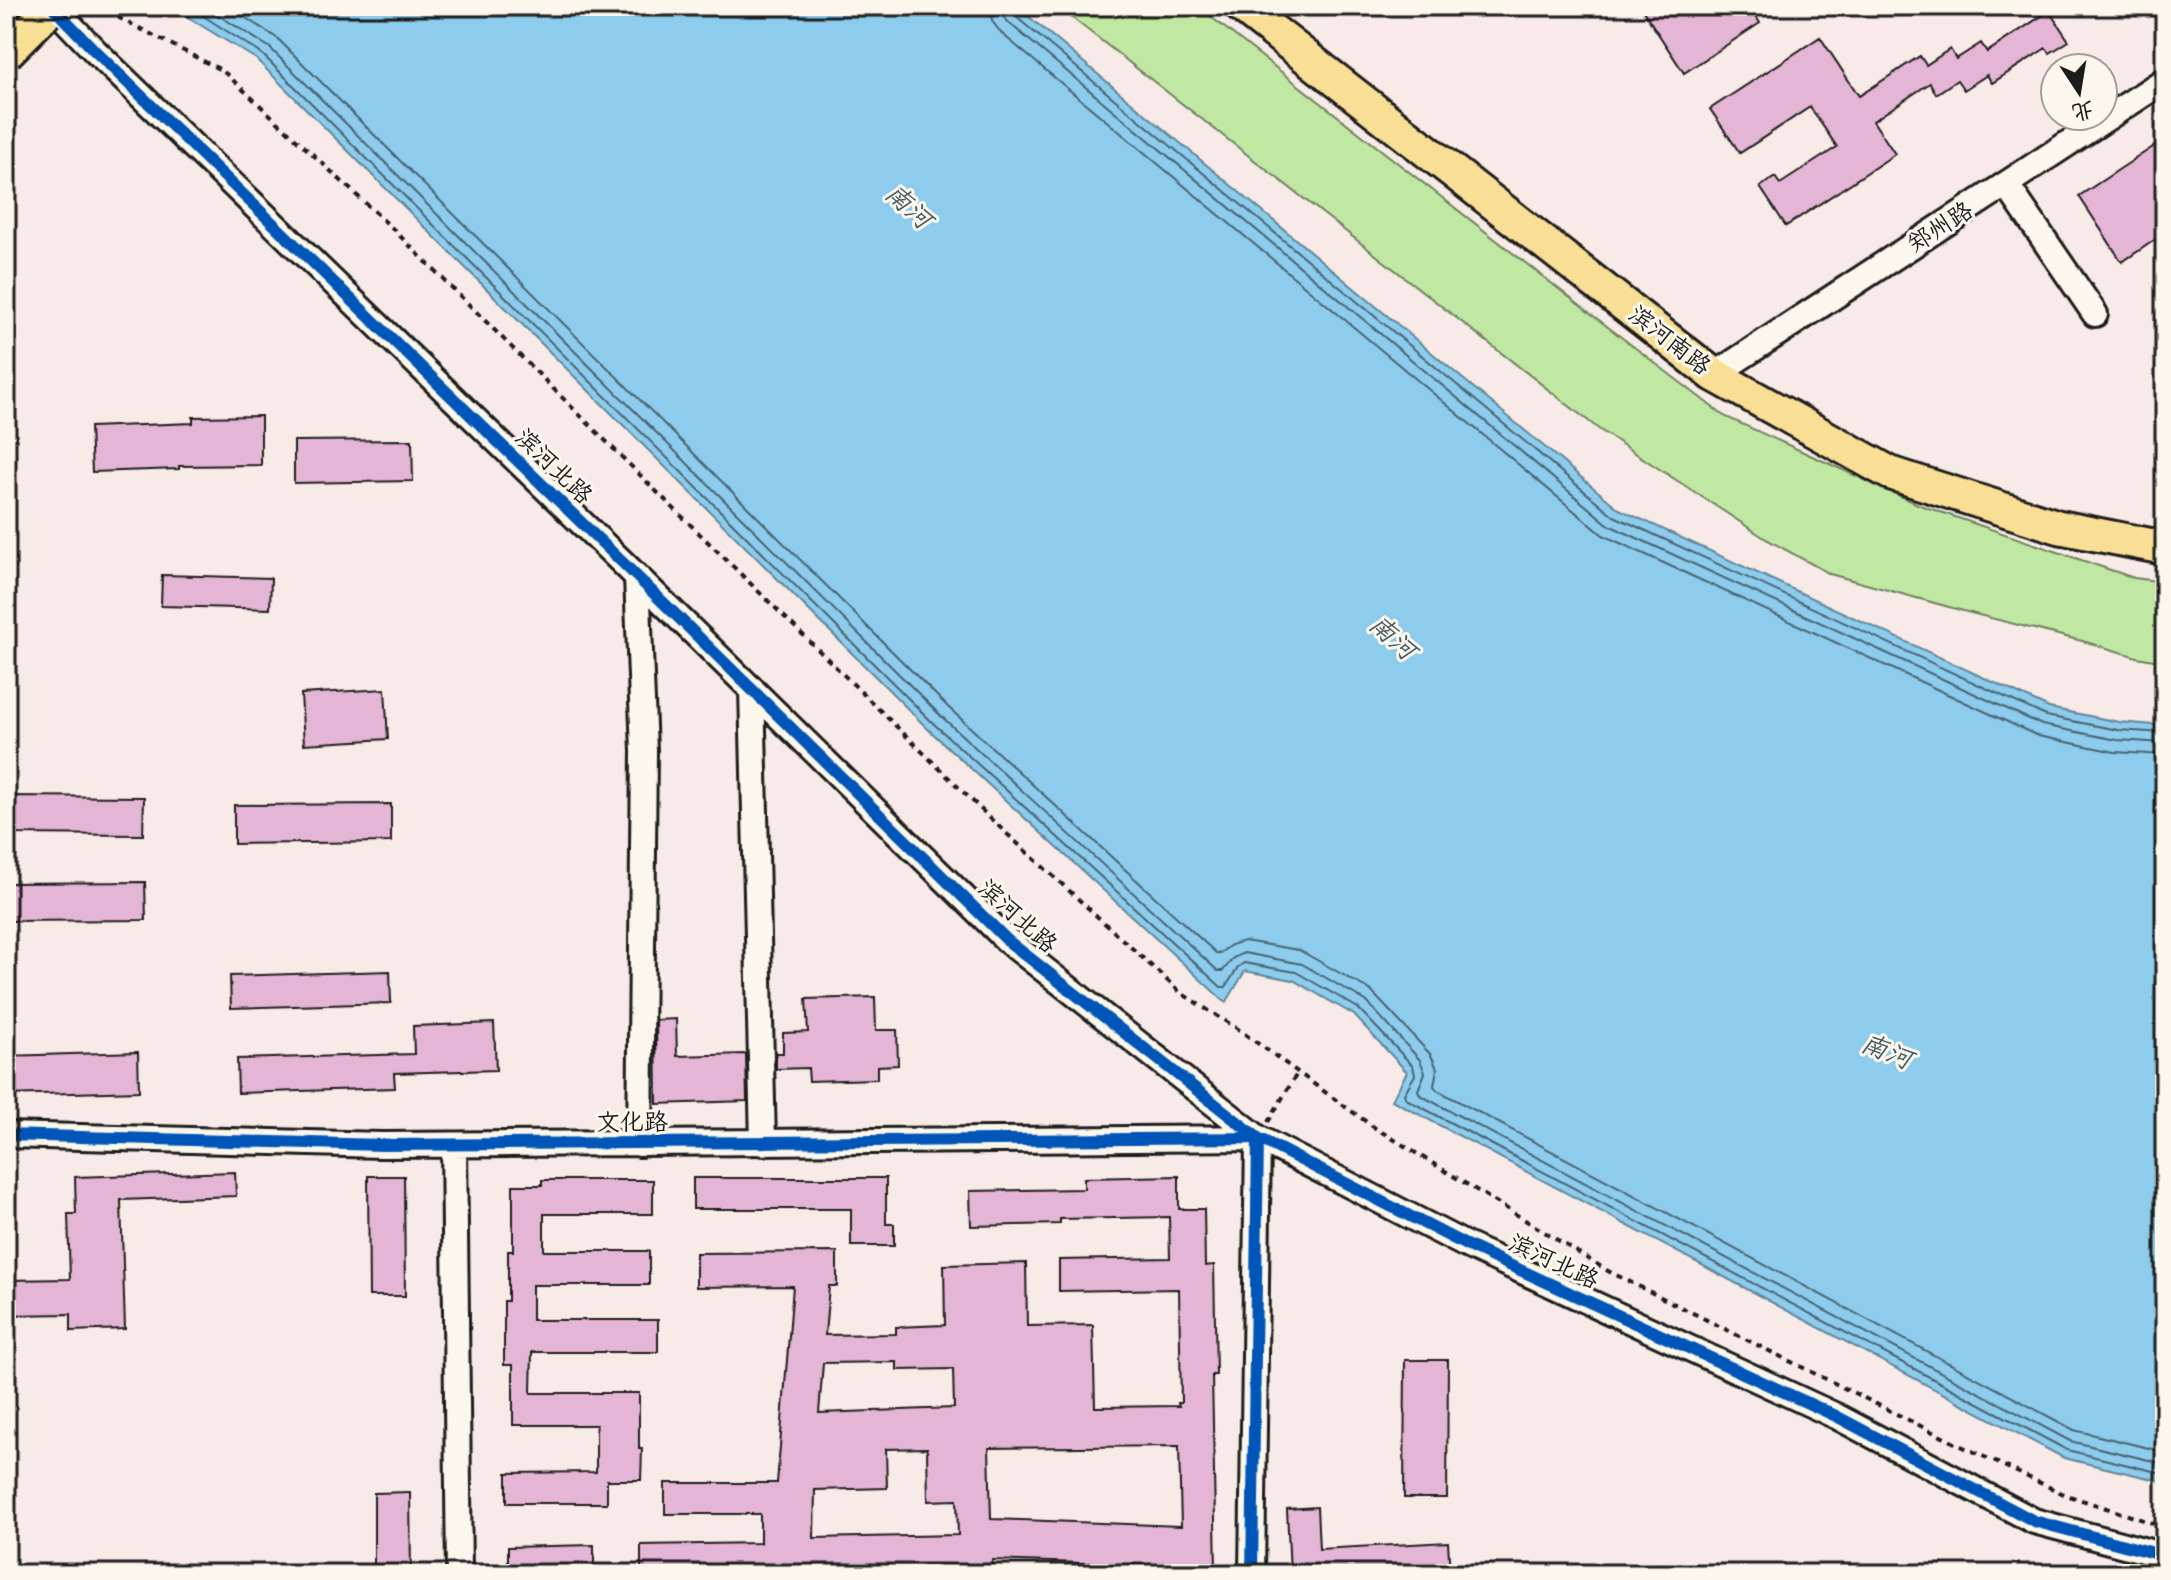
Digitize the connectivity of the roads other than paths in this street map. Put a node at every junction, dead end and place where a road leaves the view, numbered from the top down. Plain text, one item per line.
1 (27, 6) edge
2 (52, 6) edge
3 (1241, 6) edge
4 (6, 27) edge
5 (6, 53) edge
6 (2165, 80) edge
7 (2006, 184) junction
8 (2095, 314) dead end
9 (1714, 375) junction
10 (2165, 548) edge
11 (637, 577) junction
12 (752, 689) junction
13 (6, 1135) edge
14 (1258, 1138) junction
15 (763, 1143) junction
16 (640, 1144) junction
17 (454, 1145) junction
18 (2165, 1556) edge
19 (459, 1574) edge
20 (1252, 1574) edge

1 - 4 main road
2 - 5 main road, bridge
2 - 11 street, 滨河北路
3 - 9 main road, 滨河南路
6 - 7 street, 郑州路
7 - 8 street
7 - 9 street, 郑州路
9 - 10 main road, 滨河南路
11 - 12 street, 滨河北路
11 - 16 street
12 - 14 street, 滨河北路
12 - 15 street
13 - 17 street, 文化路
14 - 15 street, 文化路
14 - 18 street, 滨河北路
14 - 20 street
15 - 16 street, 文化路
16 - 17 street, 文化路
17 - 19 street

